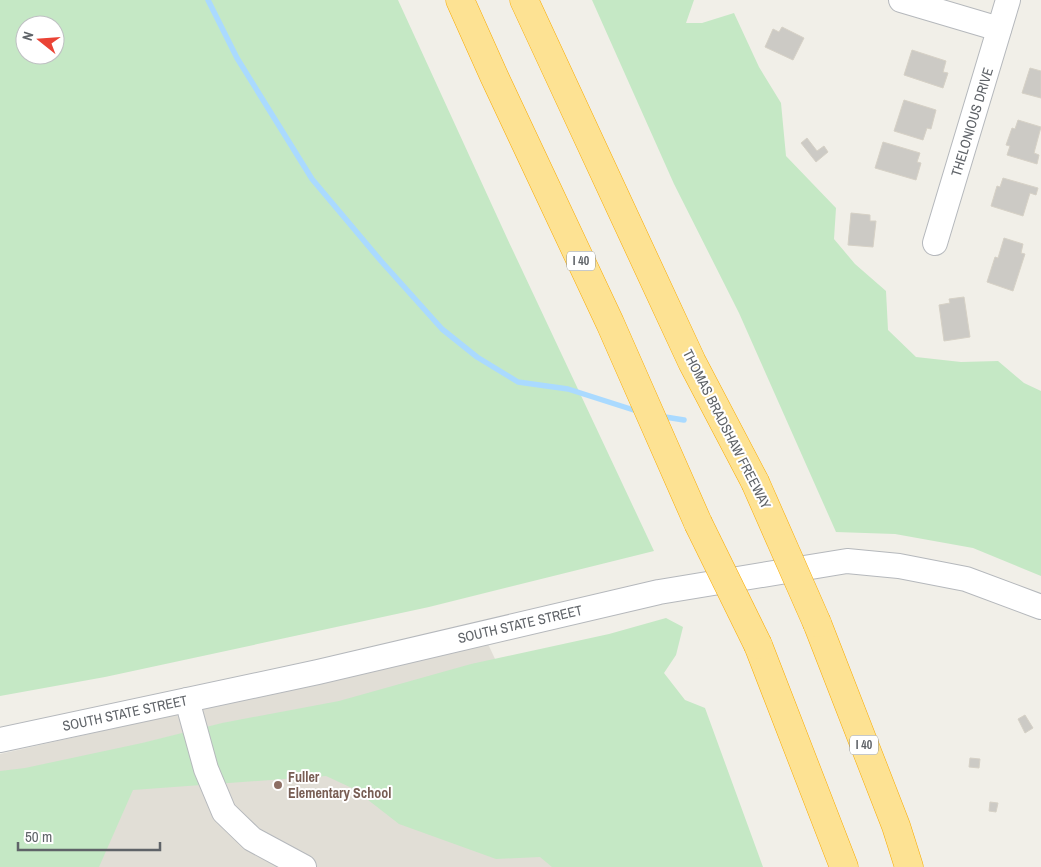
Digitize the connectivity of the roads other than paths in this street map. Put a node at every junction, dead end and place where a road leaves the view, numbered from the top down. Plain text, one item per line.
1 (460, 0) edge
2 (524, 0) edge
3 (901, 0) edge
4 (1008, 0) edge
5 (999, 29) junction
6 (936, 243) dead end
7 (1041, 607) edge
8 (187, 700) junction
9 (0, 740) edge
10 (304, 867) edge
11 (844, 867) edge
12 (909, 867) edge

1 - 11 highway, I 40, bridge
2 - 12 highway, THOMAS BRADSHAW FREEWAY / I 40, bridge
3 - 5 street
4 - 5 street, THELONIOUS DRIVE
5 - 6 street, THELONIOUS DRIVE
7 - 8 street, SOUTH STATE STREET
8 - 9 street, SOUTH STATE STREET
8 - 10 street

